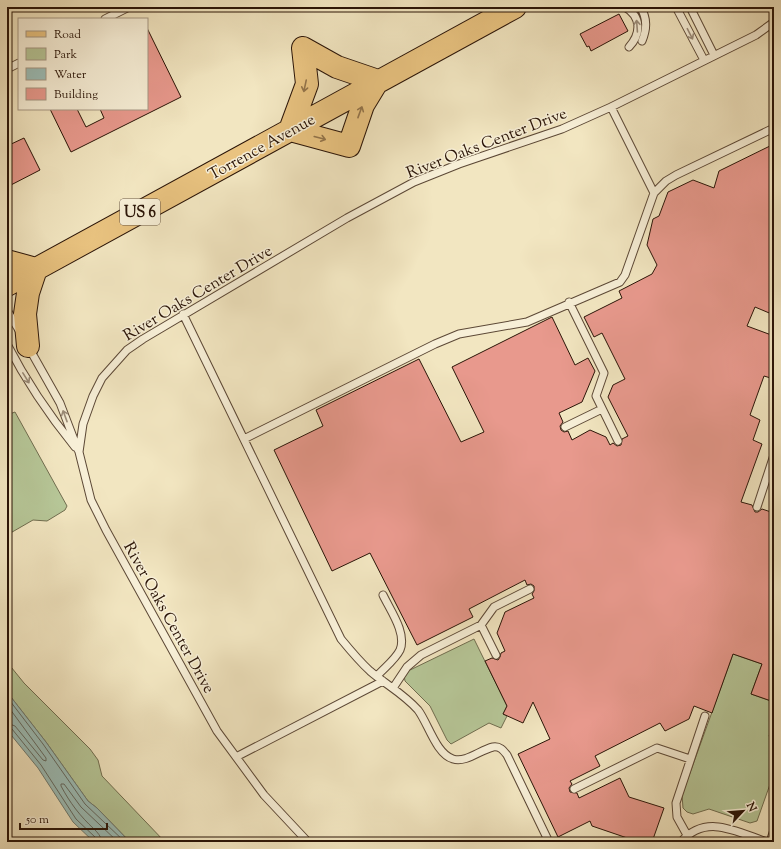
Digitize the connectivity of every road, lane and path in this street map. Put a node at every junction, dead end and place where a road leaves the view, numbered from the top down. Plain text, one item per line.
1 (129, 7) edge
2 (516, 7) edge
3 (625, 7) edge
4 (640, 7) edge
5 (676, 7) edge
6 (690, 7) edge
7 (107, 18) edge
8 (774, 22) edge
9 (642, 41) dead end
10 (629, 47) dead end
11 (714, 55) junction
12 (704, 60) junction
13 (18, 64) edge
14 (7, 69) edge
15 (378, 81) junction
16 (610, 107) junction
17 (774, 128) edge
18 (290, 130) junction
19 (654, 193) junction
20 (7, 261) edge
21 (36, 269) junction
22 (7, 285) edge
23 (569, 302) junction
24 (7, 310) edge
25 (183, 314) junction
26 (17, 345) edge
27 (602, 409) junction
28 (565, 427) dead end
29 (244, 439) junction
30 (618, 441) dead end
31 (79, 452) junction
32 (774, 455) edge
33 (757, 507) dead end
34 (530, 590) dead end
35 (382, 595) dead end
36 (481, 625) junction
37 (496, 655) dead end
38 (380, 679) junction
39 (393, 688) junction
40 (705, 716) dead end
41 (236, 758) junction
42 (690, 759) junction
43 (574, 789) dead end
44 (774, 830) edge
45 (687, 835) junction
46 (308, 842) edge
47 (549, 842) edge
48 (681, 842) edge
49 (768, 842) edge

1 - 7 lane
2 - 15 main road, Torrence Avenue / US 6
10 -> 3 lane
4 - 9 lane
5 -> 12 lane
6 - 11 lane
8 - 11 lane, River Oaks Center Drive
11 - 12 lane, River Oaks Center Drive
12 - 16 lane, River Oaks Center Drive
13 - 14 lane
15 - 18 main road, Torrence Avenue / US 6
18 -> 15 main road
15 -> 18 main road
16 - 19 lane
16 - 25 lane, River Oaks Center Drive
17 - 19 lane
18 - 21 main road, Torrence Avenue / US 6
19 - 23 lane
20 - 21 main road
21 - 22 main road, Torrence Avenue / US 6
21 - 26 main road
23 - 27 lane
23 - 29 lane
24 - 26 lane
25 - 29 lane
25 - 31 lane, River Oaks Center Drive
31 -> 26 lane
26 -> 31 lane
27 - 28 lane
27 - 30 lane
29 - 38 lane
31 - 41 lane, River Oaks Center Drive
32 - 33 lane
34 - 36 lane
35 - 38 lane
36 - 37 lane
36 - 39 lane
38 - 39 lane
38 - 41 lane
39 - 47 lane
40 - 42 lane
41 - 46 lane, River Oaks Center Drive
42 - 43 lane
42 - 45 lane
44 - 49 lane
45 - 48 lane
45 - 49 lane

